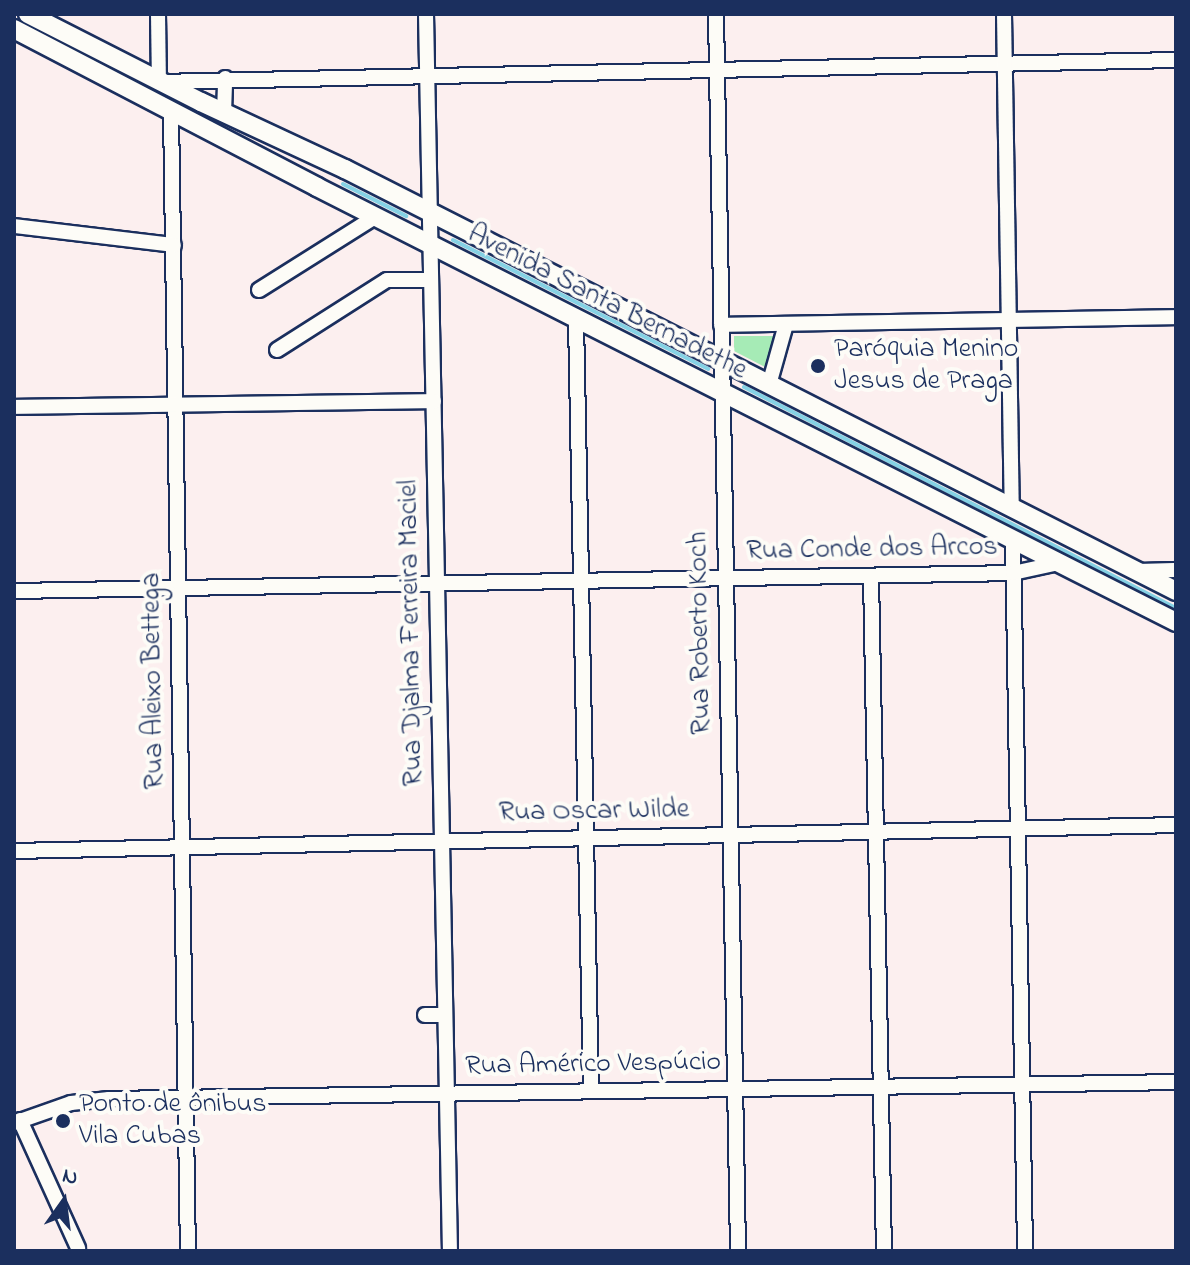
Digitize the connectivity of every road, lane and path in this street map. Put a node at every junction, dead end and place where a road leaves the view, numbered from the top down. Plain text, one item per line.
1 (28, 14) edge
2 (158, 14) edge
3 (426, 14) edge
4 (716, 14) edge
5 (1004, 14) edge
6 (14, 29) edge
7 (1176, 60) edge
8 (1004, 63) junction
9 (717, 68) junction
10 (427, 74) junction
11 (225, 78) junction
12 (159, 82) junction
13 (171, 111) junction
14 (224, 113) junction
15 (430, 213) junction
16 (375, 217) junction
17 (14, 226) edge
18 (174, 245) junction
19 (431, 245) junction
20 (431, 280) junction
21 (259, 290) dead end
22 (1176, 317) edge
23 (576, 319) junction
24 (1009, 320) junction
25 (786, 324) junction
26 (721, 325) junction
27 (277, 350) dead end
28 (722, 361) junction
29 (769, 385) junction
30 (722, 393) junction
31 (434, 401) junction
32 (175, 405) junction
33 (14, 407) edge
34 (1012, 509) junction
35 (1013, 540) junction
36 (1059, 563) junction
37 (1176, 570) edge
38 (1136, 571) junction
39 (1013, 573) junction
40 (871, 576) junction
41 (726, 578) junction
42 (581, 581) junction
43 (437, 583) junction
44 (178, 588) junction
45 (14, 591) edge
46 (1176, 591) edge
47 (1176, 622) edge
48 (1176, 825) edge
49 (1017, 828) junction
50 (876, 831) junction
51 (730, 835) junction
52 (586, 838) junction
53 (442, 841) junction
54 (182, 847) junction
55 (14, 851) edge
56 (425, 1015) dead end
57 (445, 1015) junction
58 (1176, 1082) edge
59 (1022, 1084) junction
60 (881, 1086) junction
61 (735, 1089) junction
62 (591, 1091) junction
63 (447, 1094) junction
64 (186, 1098) junction
65 (17, 1122) edge
66 (78, 1248) dead end
67 (188, 1251) edge
68 (450, 1251) edge
69 (738, 1251) edge
70 (884, 1251) edge
71 (1025, 1251) edge

1 - 12 main road, Avenida Santa Bernadethe
2 - 12 street
3 - 10 street, Rua Djalma Ferreira Maciel
4 - 9 street, Rua Roberto Koch
5 - 8 street
6 - 13 main road, Avenida Santa Bernadethe
7 - 8 street
8 - 9 street
8 - 24 street
9 - 10 street
9 - 26 street, Rua Roberto Koch
10 - 11 street
10 - 15 street, Rua Djalma Ferreira Maciel
11 - 12 street
11 - 14 street
12 - 14 main road, Avenida Santa Bernadethe
13 - 16 main road, Avenida Santa Bernadethe
13 - 18 street, Rua Aleixo Bettega
14 - 15 main road, Avenida Santa Bernadethe
15 - 19 street, Rua Djalma Ferreira Maciel
15 - 28 main road, Avenida Santa Bernadethe
16 - 19 main road, Avenida Santa Bernadethe
16 - 21 street
17 - 18 street
18 - 32 street, Rua Aleixo Bettega
19 - 20 street, Rua Djalma Ferreira Maciel
19 - 23 main road, Avenida Santa Bernadethe
20 - 27 street
20 - 31 street, Rua Djalma Ferreira Maciel
22 - 24 street
23 - 30 main road, Avenida Santa Bernadethe
23 - 42 street
24 - 25 street
24 - 34 street
25 - 26 street
25 - 29 street
26 - 28 street, Rua Roberto Koch
28 - 29 main road, Avenida Santa Bernadethe
28 - 30 street, Rua Roberto Koch
29 - 34 main road, Avenida Santa Bernadethe
30 - 35 main road, Avenida Santa Bernadethe
30 - 41 street, Rua Roberto Koch
31 - 32 street
31 - 43 street, Rua Djalma Ferreira Maciel
32 - 33 street
32 - 44 street, Rua Aleixo Bettega
34 - 38 main road, Avenida Santa Bernadethe
35 - 36 main road, Avenida Santa Bernadethe
35 - 39 street
36 - 39 street, Rua Conde dos Arcos
36 - 47 main road, Avenida Santa Bernadethe
37 - 38 street
38 - 46 main road, Avenida Santa Bernadethe
39 - 40 street, Rua Conde dos Arcos
39 - 49 street
40 - 41 street, Rua Conde dos Arcos
40 - 50 street
41 - 42 street, Rua Conde dos Arcos
41 - 51 street, Rua Roberto Koch
42 - 43 street, Rua Conde dos Arcos
42 - 52 street
43 - 44 street, Rua Conde dos Arcos
43 - 53 street, Rua Djalma Ferreira Maciel
44 - 45 street, Rua Conde dos Arcos
44 - 54 street, Rua Aleixo Bettega
48 - 49 street, Rua Oscar Wilde
49 - 50 street, Rua Oscar Wilde
49 - 59 street
50 - 51 street, Rua Oscar Wilde
50 - 60 street
51 - 52 street, Rua Oscar Wilde
51 - 61 street, Rua Roberto Koch
52 - 53 street, Rua Oscar Wilde
52 - 62 street
53 - 54 street, Rua Oscar Wilde
53 - 57 street, Rua Djalma Ferreira Maciel
54 - 55 street, Rua Oscar Wilde
54 - 64 street, Rua Aleixo Bettega
56 - 57 street
57 - 63 street, Rua Djalma Ferreira Maciel
58 - 59 street, Rua Américo Vespúcio
59 - 60 street, Rua Américo Vespúcio
59 - 71 street
60 - 61 street, Rua Américo Vespúcio
60 - 70 street
61 - 62 street, Rua Américo Vespúcio
61 - 69 street, Rua Roberto Koch
62 - 63 street, Rua Américo Vespúcio
63 - 64 street, Rua Américo Vespúcio
63 - 68 street, Rua Djalma Ferreira Maciel
64 - 65 street, Rua Américo Vespúcio
64 - 67 street, Rua Aleixo Bettega
65 - 66 street

